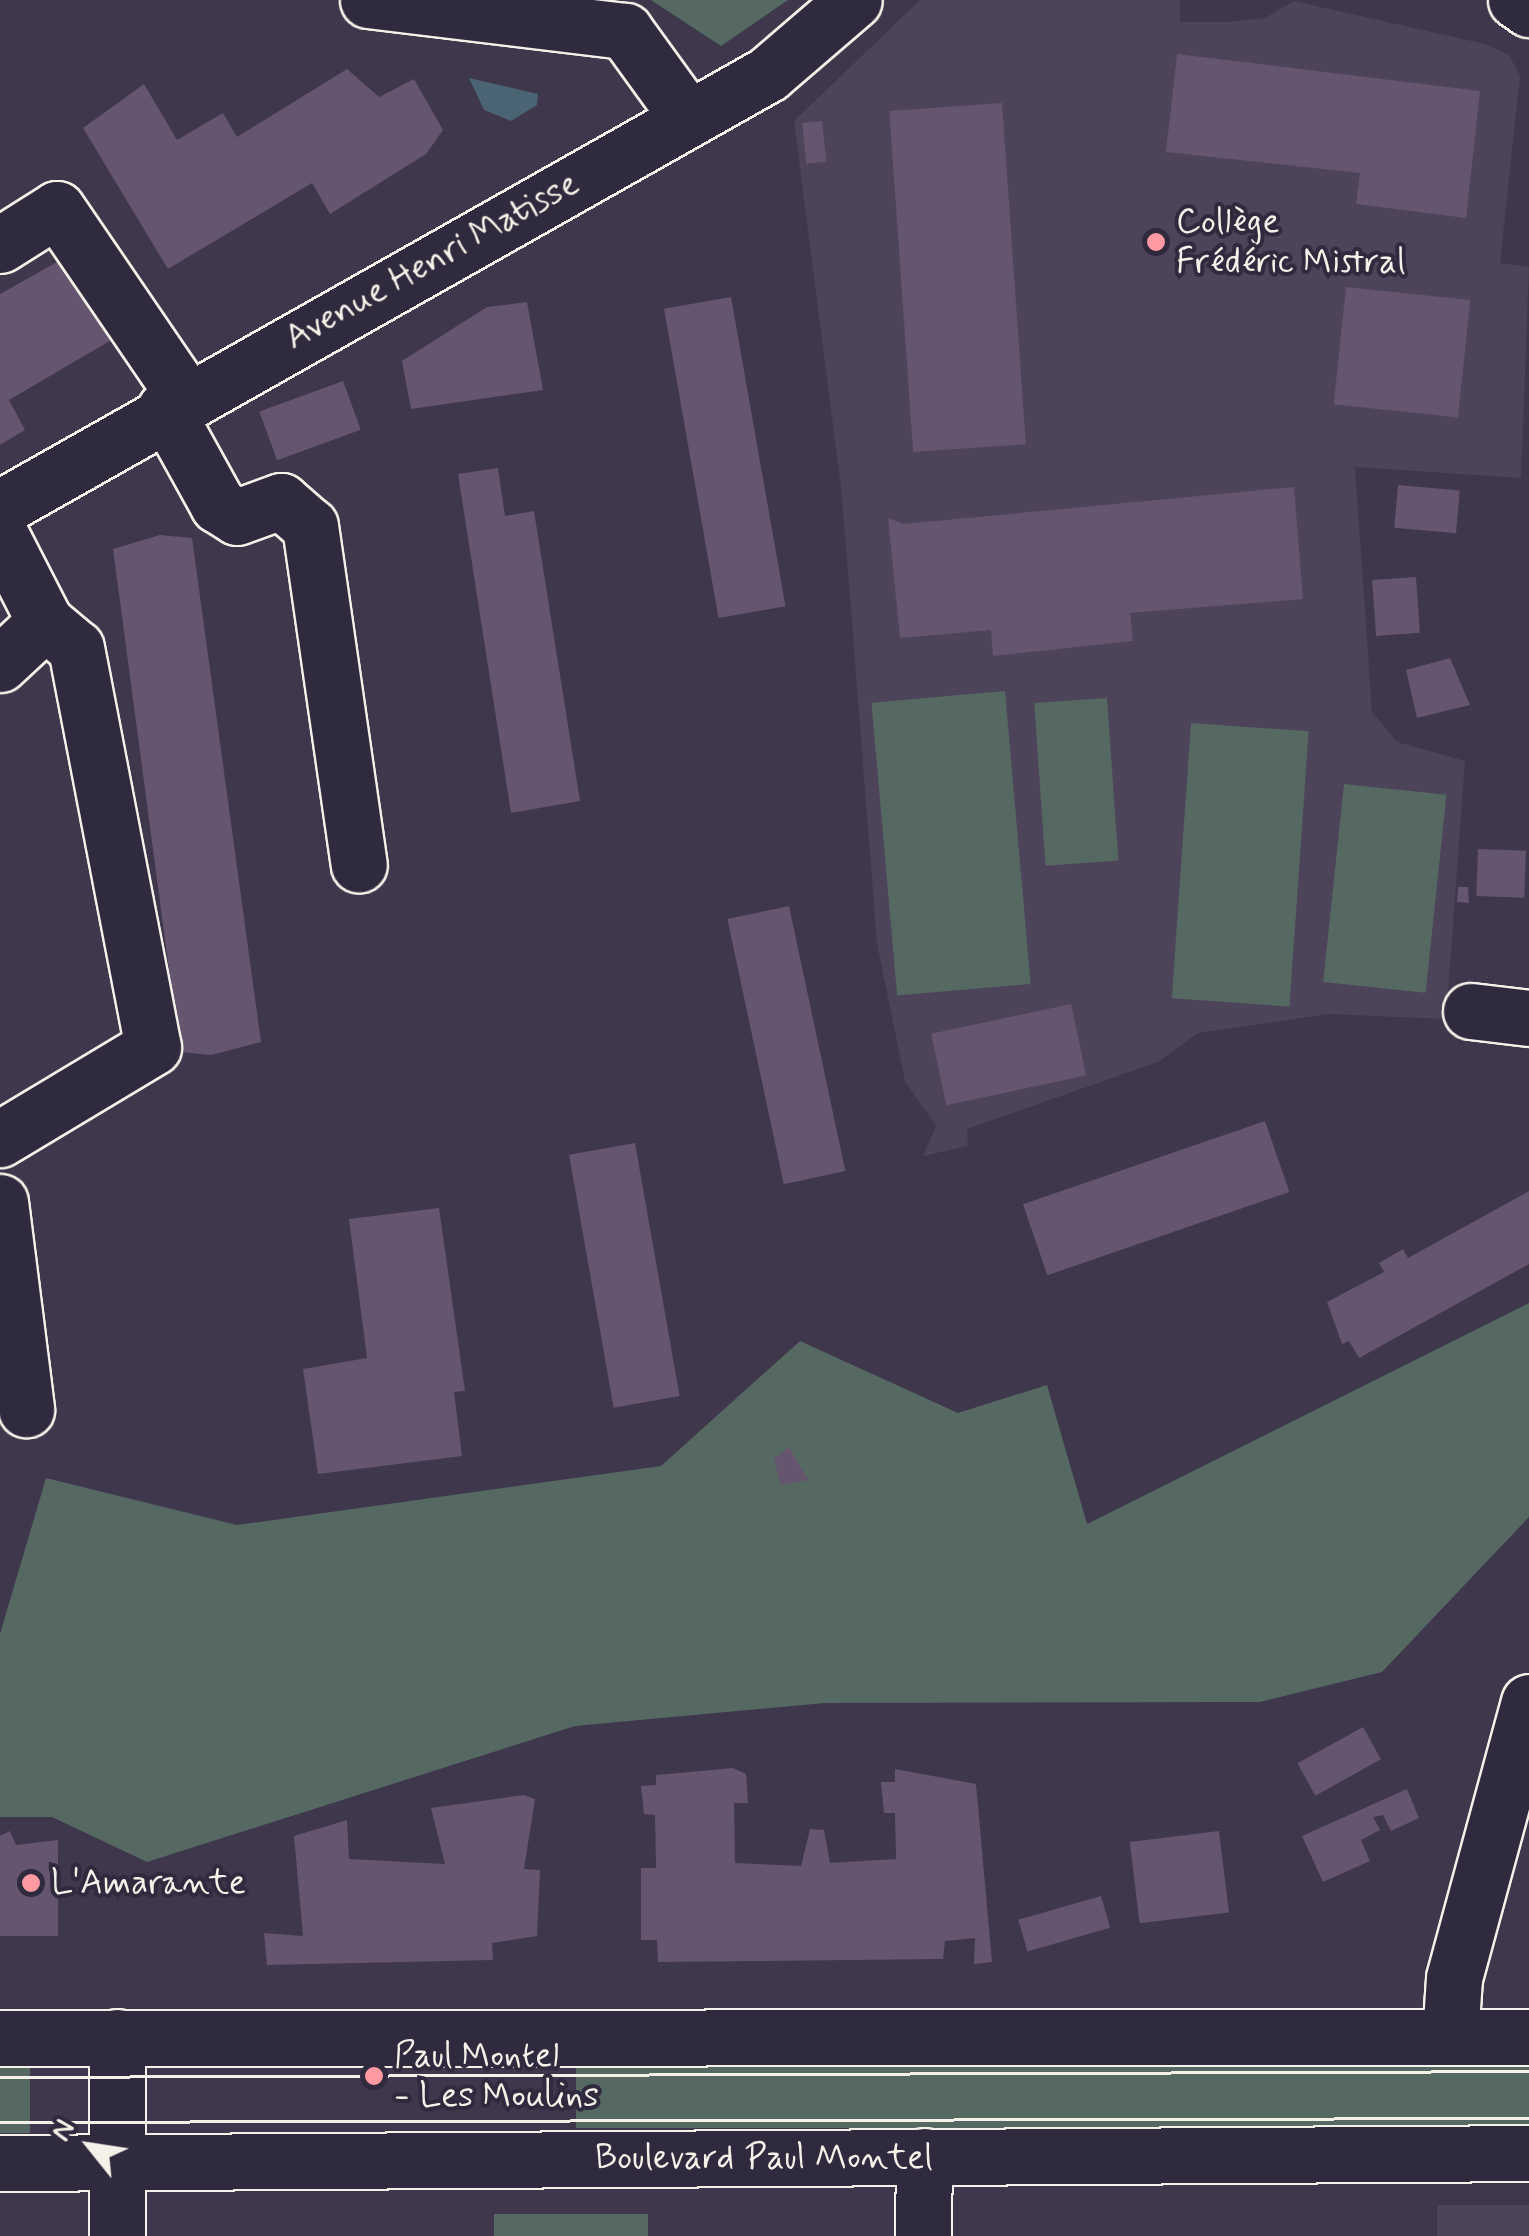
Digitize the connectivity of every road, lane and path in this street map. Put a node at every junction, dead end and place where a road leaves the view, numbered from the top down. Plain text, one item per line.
1 (368, 0) edge
2 (854, 0) edge
3 (1516, 0) edge
4 (1529, 9) edge
5 (688, 118) junction
6 (0, 245) edge
7 (175, 403) junction
8 (0, 508) edge
9 (0, 534) edge
10 (45, 622) junction
11 (0, 664) edge
12 (359, 864) dead end
13 (1471, 1011) dead end
14 (1529, 1018) edge
15 (0, 1138) edge
16 (0, 1202) edge
17 (26, 1409) dead end
18 (1529, 1702) edge
19 (118, 2037) junction
20 (0, 2038) edge
21 (1450, 2038) junction
22 (1529, 2038) edge
23 (1529, 2153) edge
24 (924, 2156) junction
25 (118, 2162) junction
26 (0, 2163) edge
27 (117, 2236) edge
28 (924, 2236) edge

1 - 5 main road
2 - 5 main road, Avenue Henri Matisse
3 - 4 main road
5 - 7 main road, Avenue Henri Matisse
6 - 7 main road
7 - 8 main road, Avenue Henri Matisse
7 - 12 main road
9 - 10 main road
10 - 11 main road
10 - 15 main road
13 - 14 main road
16 - 17 main road
18 - 21 main road
19 - 20 main road
19 - 21 main road
19 - 25 main road
21 - 22 main road
23 - 24 main road, Boulevard Paul Montel
24 - 25 main road, Boulevard Paul Montel
24 - 28 main road
25 - 26 main road, Boulevard Paul Montel
25 - 27 main road

